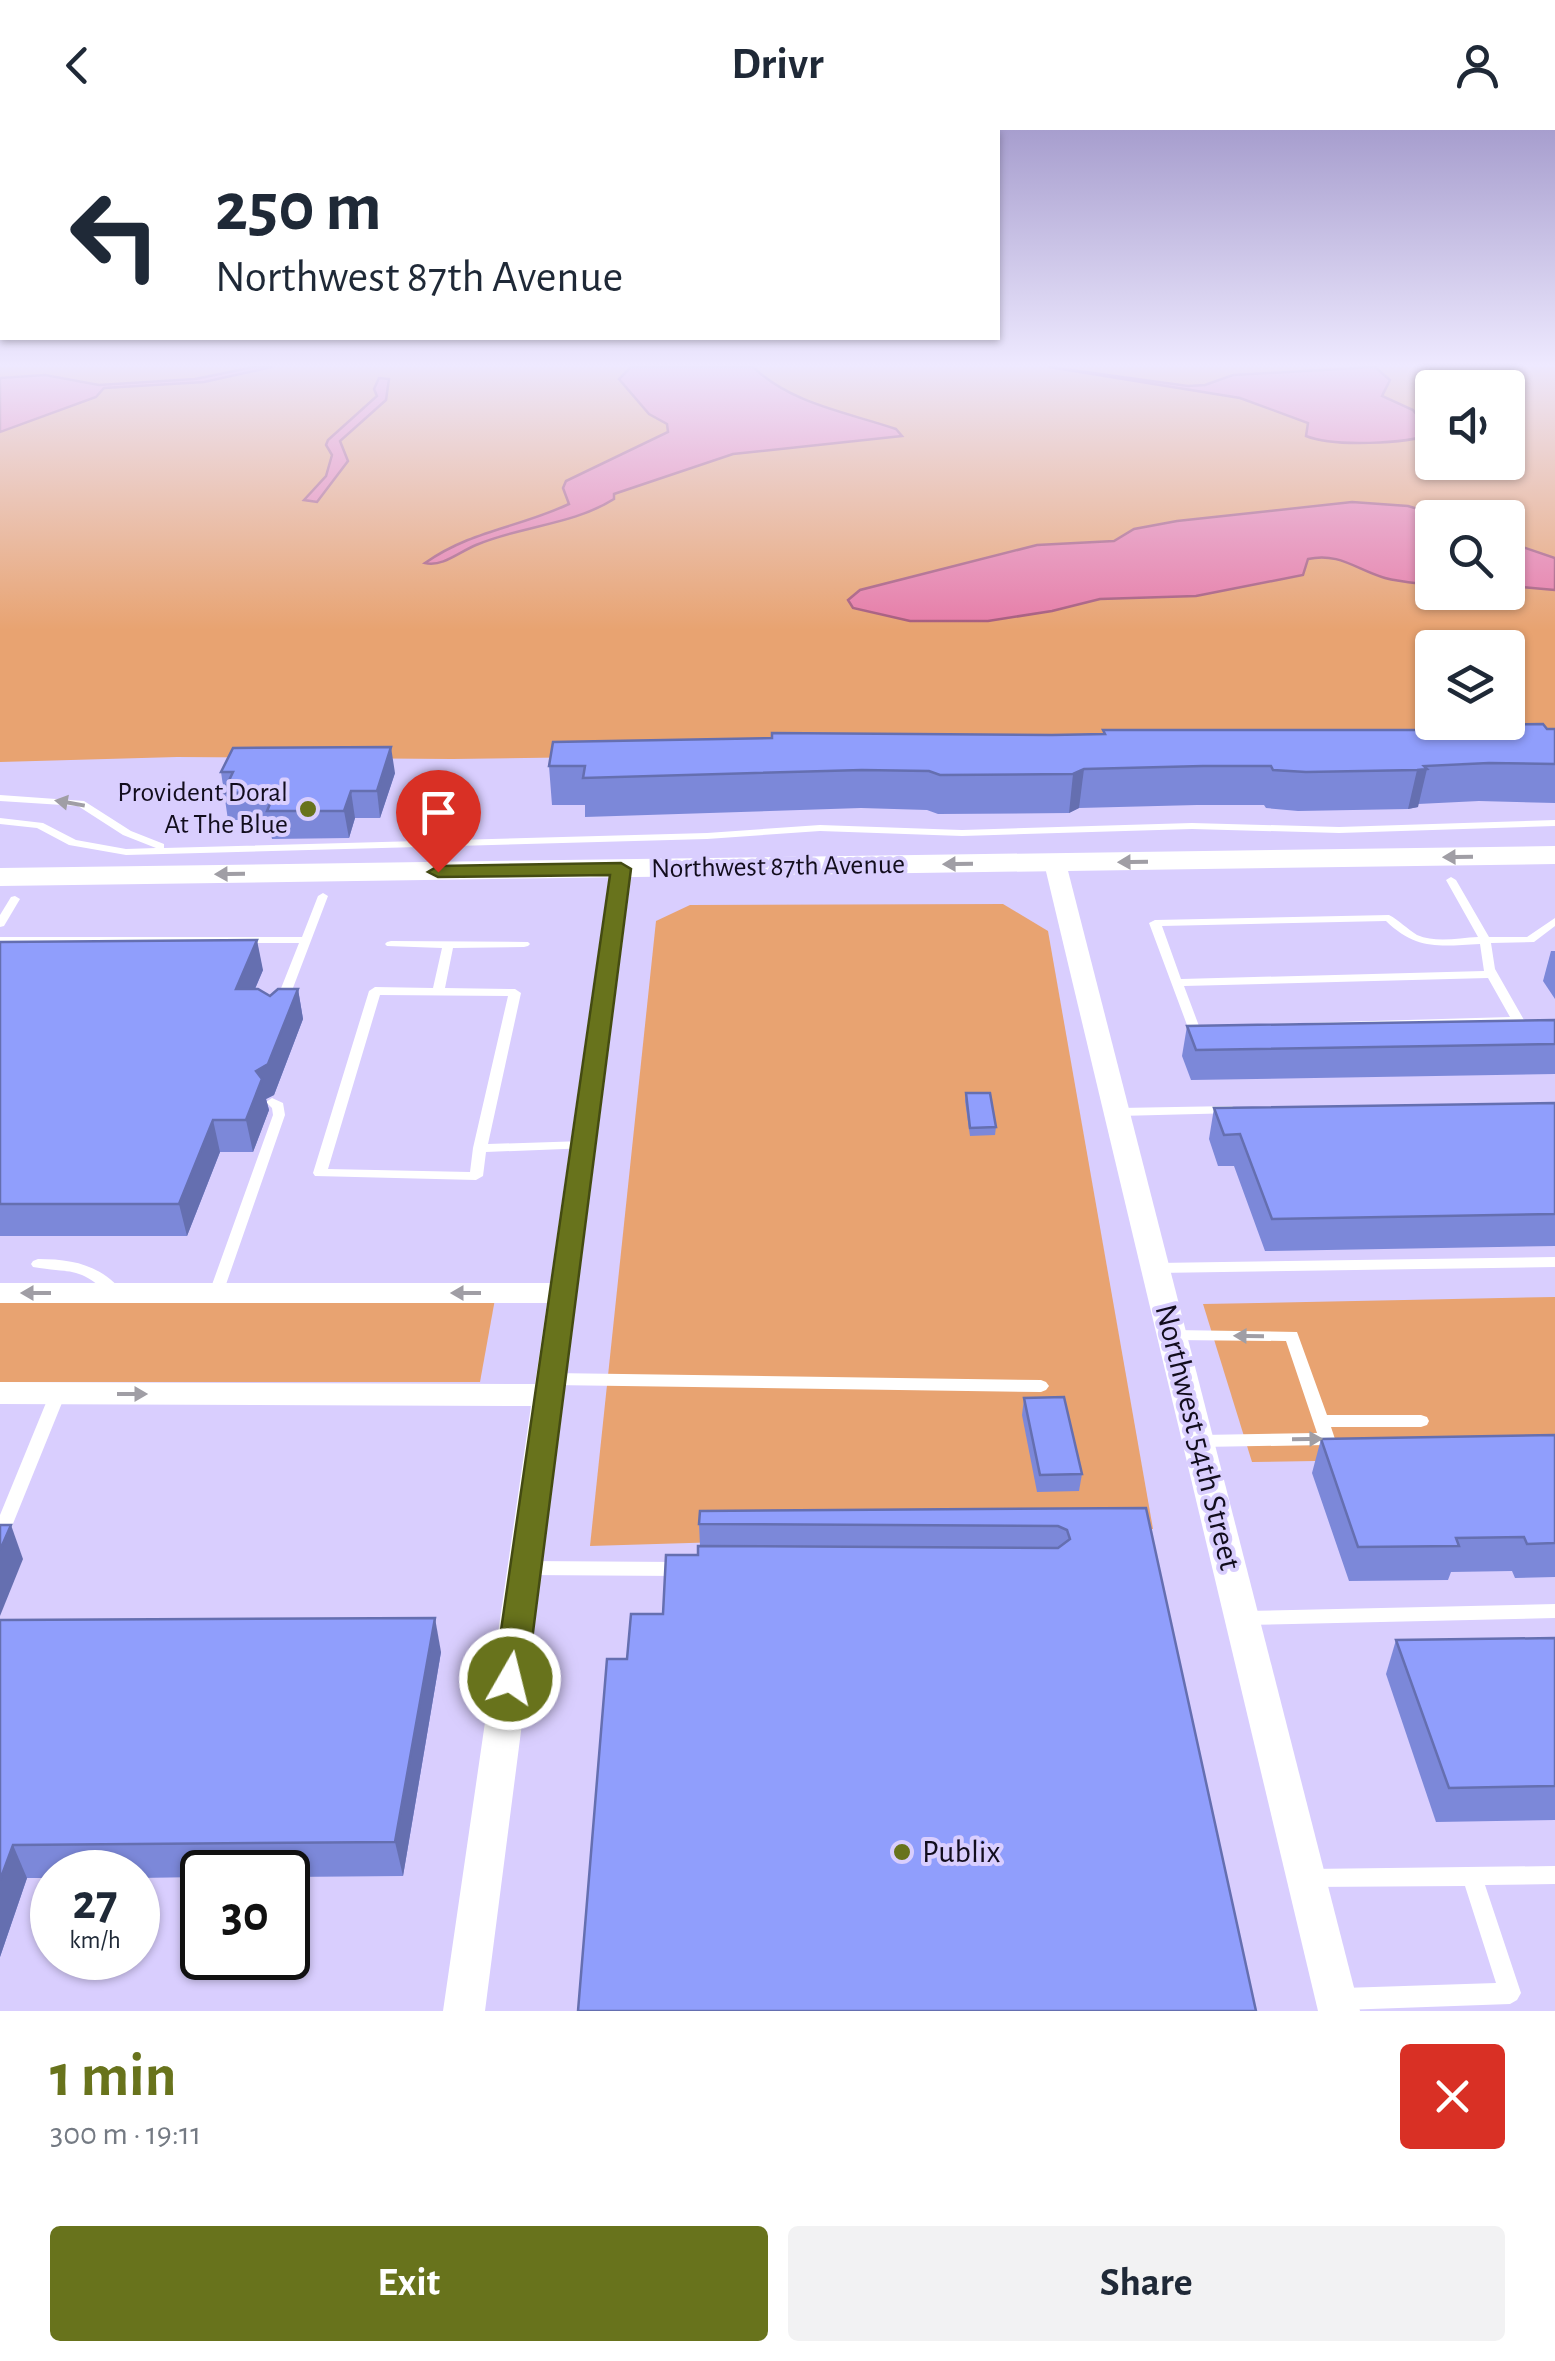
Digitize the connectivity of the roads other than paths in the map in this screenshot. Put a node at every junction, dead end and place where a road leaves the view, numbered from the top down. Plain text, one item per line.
1 (0, 798) edge
2 (0, 821) edge
3 (1555, 823) edge
4 (127, 833) junction
5 (95, 848) junction
6 (177, 850) junction
7 (1555, 855) edge
8 (1059, 875) junction
9 (1555, 878) edge
10 (1450, 880) junction
11 (620, 881) junction
12 (323, 896) junction
13 (4, 900) edge
14 (1555, 920) edge
15 (0, 940) edge
16 (306, 940) junction
17 (1486, 940) junction
18 (391, 944) dead end
19 (448, 944) junction
20 (524, 944) dead end
21 (1492, 974) junction
22 (1176, 982) junction
23 (438, 992) junction
24 (274, 1019) edge
25 (272, 1102) dead end
26 (1255, 1110) edge
27 (1119, 1112) junction
28 (584, 1145) junction
29 (480, 1148) junction
30 (1555, 1262) edge
31 (38, 1264) dead end
32 (1157, 1268) junction
33 (0, 1293) edge
34 (117, 1293) junction
35 (216, 1293) junction
36 (564, 1293) junction
37 (1174, 1335) junction
38 (1041, 1386) dead end
39 (551, 1387) junction
40 (0, 1393) edge
41 (58, 1394) junction
42 (1421, 1420) dead end
43 (1320, 1422) junction
44 (1198, 1441) junction
45 (0, 1536) edge
46 (526, 1568) junction
47 (697, 1569) edge
48 (1555, 1610) edge
49 (1242, 1618) junction
50 (1472, 1876) junction
51 (1555, 1876) edge
52 (1306, 1878) junction
53 (1337, 2005) edge
54 (464, 2011) edge

4 -> 1 lane
2 - 5 lane
3 - 6 lane
4 - 5 lane
4 - 6 lane
5 - 6 lane
7 -> 8 main road, Northwest 87th Avenue
8 - 10 main road, Northwest 87th Avenue
8 - 11 main road, Northwest 87th Avenue
8 - 27 street, Northwest 54th Street
9 - 10 main road, Northwest 87th Avenue
10 - 17 lane
11 - 12 main road, Northwest 87th Avenue
11 -> 13 main road, Northwest 87th Avenue
11 - 28 street
12 - 13 main road, Northwest 87th Avenue
12 - 16 lane
14 - 17 lane
15 - 16 lane
16 - 24 lane
17 - 21 lane
17 - 22 lane
18 - 19 lane
19 - 20 lane
19 - 23 lane
21 - 22 lane
21 - 22 lane
23 - 29 lane
23 - 29 lane
25 - 35 lane
26 - 27 lane
27 - 32 street, Northwest 54th Street
28 - 29 lane
28 - 36 street
30 - 32 lane
31 - 34 lane
32 - 37 street, Northwest 54th Street
34 -> 33 street
34 - 35 street
36 -> 35 street
36 - 39 street
43 -> 37 lane
37 - 44 street, Northwest 54th Street
38 - 39 lane
41 -> 39 street
39 - 46 street
40 - 41 street
41 - 45 lane
42 - 43 lane
44 -> 43 lane
44 - 49 street, Northwest 54th Street
46 - 47 lane
46 - 54 street
48 - 49 lane
49 - 52 street, Northwest 54th Street
50 - 51 lane
50 - 52 lane
50 - 53 lane
52 - 53 street, Northwest 54th Street

